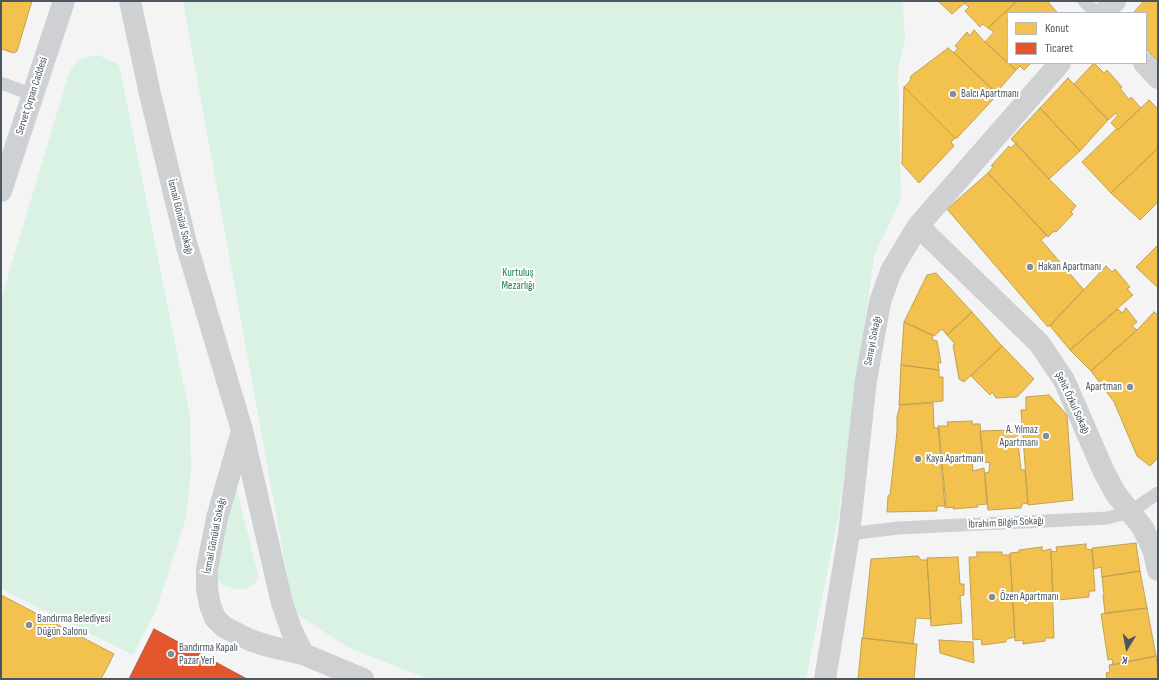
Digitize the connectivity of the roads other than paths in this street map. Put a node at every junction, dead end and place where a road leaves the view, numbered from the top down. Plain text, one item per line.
1 (64, 1) edge
2 (130, 1) edge
3 (1084, 1) edge
4 (1115, 1) edge
5 (1095, 12) edge
6 (1104, 12) edge
7 (1059, 64) edge
8 (1145, 64) edge
9 (1158, 78) edge
10 (1, 83) edge
11 (33, 95) junction
12 (1, 191) edge
13 (918, 226) junction
14 (242, 430) junction
15 (1158, 493) edge
16 (1130, 512) junction
17 (848, 534) junction
18 (1158, 570) edge
19 (303, 654) junction
20 (363, 679) edge
21 (825, 679) edge

1 - 11 main road, Servet Çırpan Caddesi
2 - 14 street, İsmail Gönülal Sokağı
3 - 5 lane
4 - 6 street
7 - 13 street, Sanayi Sokağı
8 - 9 street
10 - 11 lane
11 - 12 main road, Servet Çırpan Caddesi
13 - 16 street, Şehit Özkul Sokağı
13 - 17 street, Sanayi Sokağı
14 - 19 street, İsmail Gönülal Sokağı
14 - 19 street, İsmail Gönülal Sokağı
15 - 16 lane, İbrahim Bilgin Sokağı
16 - 17 lane, İbrahim Bilgin Sokağı
16 - 18 street, Şehit Özkul Sokağı
17 - 21 street, Sanayi Sokağı
19 - 20 street, İsmail Gönülal Sokağı

